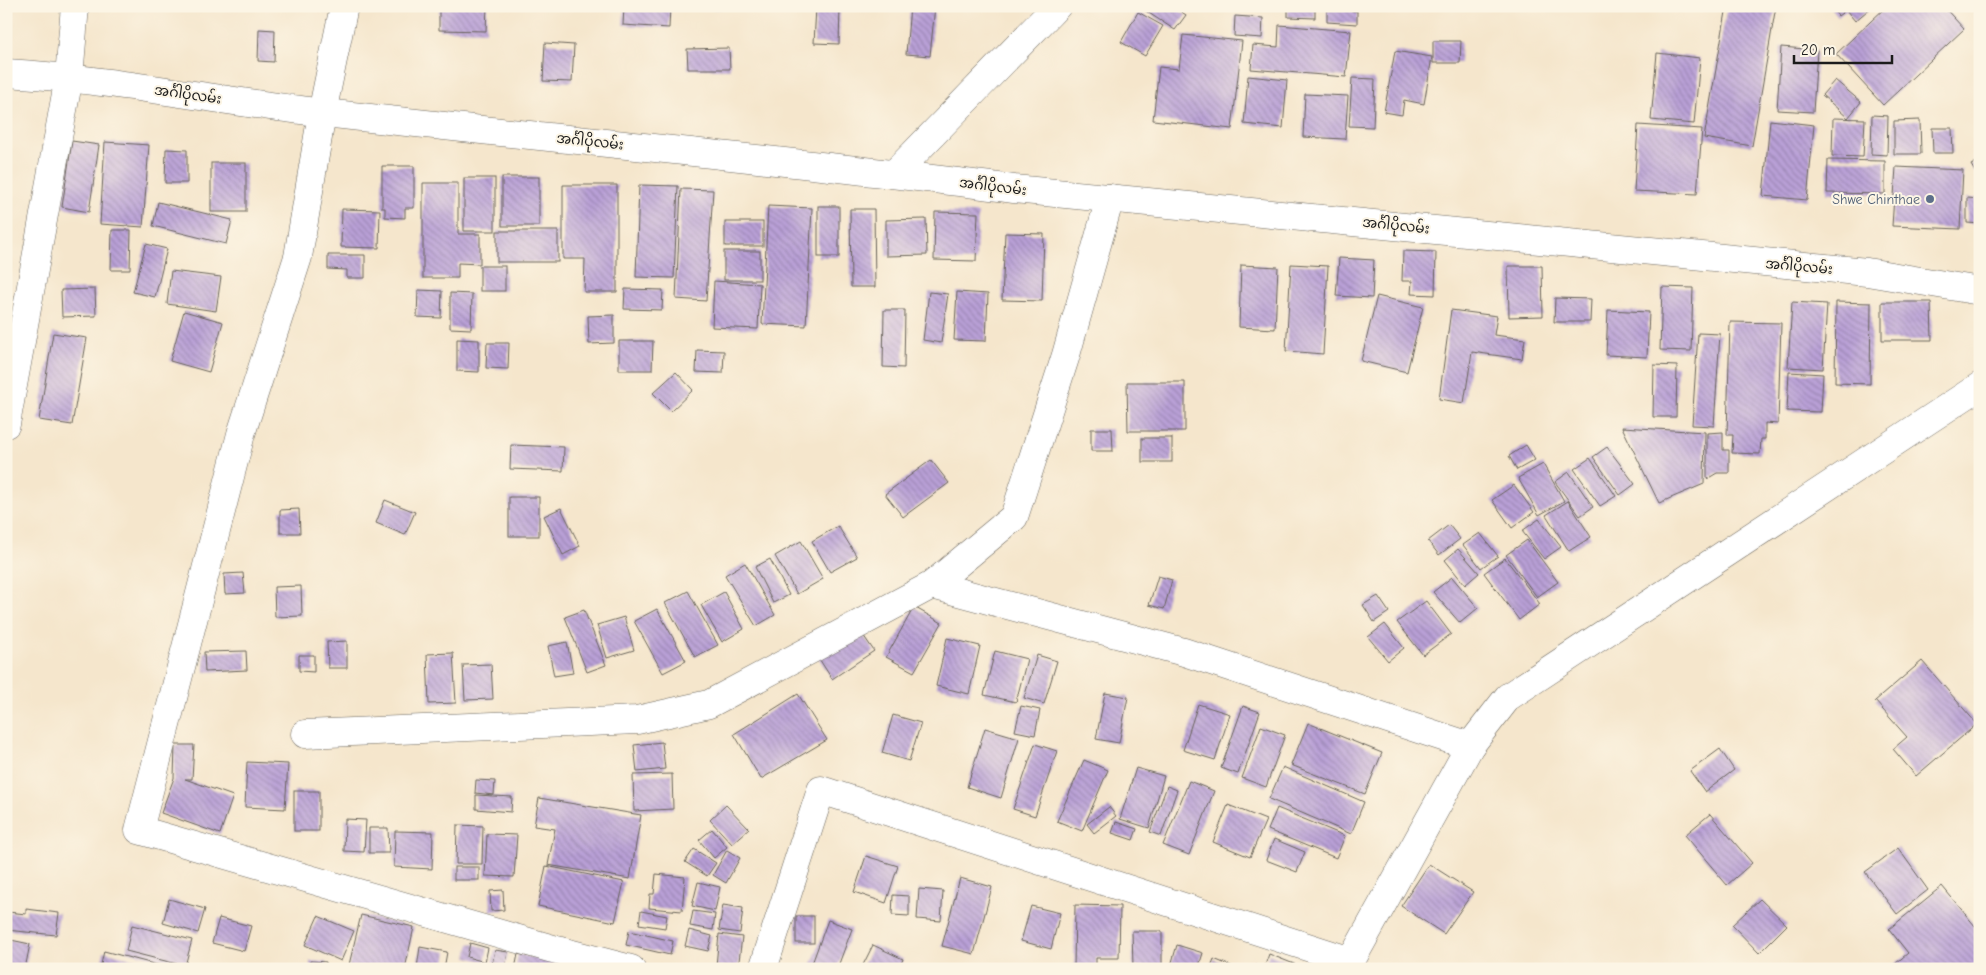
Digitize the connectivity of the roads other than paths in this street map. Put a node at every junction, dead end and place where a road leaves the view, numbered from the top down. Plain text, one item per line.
1 (75, 6) edge
2 (344, 6) edge
3 (1057, 6) edge
4 (6, 73) edge
5 (69, 77) junction
6 (322, 113) junction
7 (895, 174) junction
8 (1110, 198) junction
9 (1980, 291) edge
10 (1980, 386) edge
11 (6, 424) edge
12 (932, 585) junction
13 (304, 734) dead end
14 (1470, 746) junction
15 (1350, 965) edge
16 (631, 969) edge
17 (763, 969) edge

1 - 5 street
2 - 6 street
3 - 7 street
4 - 5 street, အင်္ဂါပိုလမ်း
5 - 6 street, အင်္ဂါပိုလမ်း
5 - 11 street
6 - 7 street, အင်္ဂါပိုလမ်း
6 - 16 street
7 - 8 street, အင်္ဂါပိုလမ်း
8 - 9 street, အင်္ဂါပိုလမ်း
8 - 12 street
10 - 14 street
12 - 13 street
12 - 14 street
14 - 15 street
15 - 17 street

